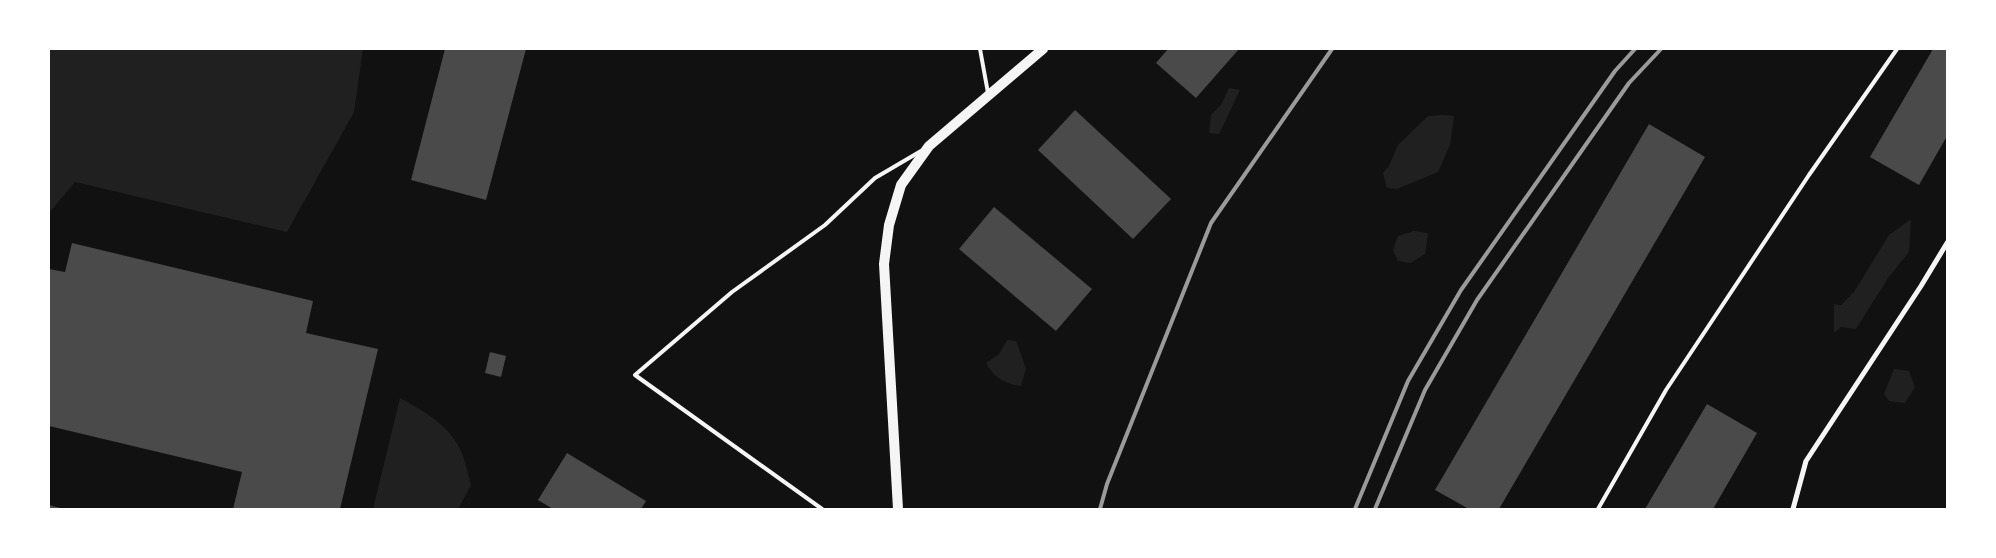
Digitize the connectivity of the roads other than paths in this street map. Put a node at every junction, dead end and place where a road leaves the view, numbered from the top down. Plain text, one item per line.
1 (980, 49) edge
2 (1043, 49) edge
3 (1897, 49) edge
4 (988, 96) junction
5 (929, 146) junction
6 (1947, 243) edge
7 (822, 509) edge
8 (898, 509) edge
9 (1598, 509) edge
10 (1792, 509) edge

1 - 4 lane
2 - 4 main road
3 - 9 lane
4 - 5 main road
5 - 7 lane
5 - 8 main road
6 - 10 street

